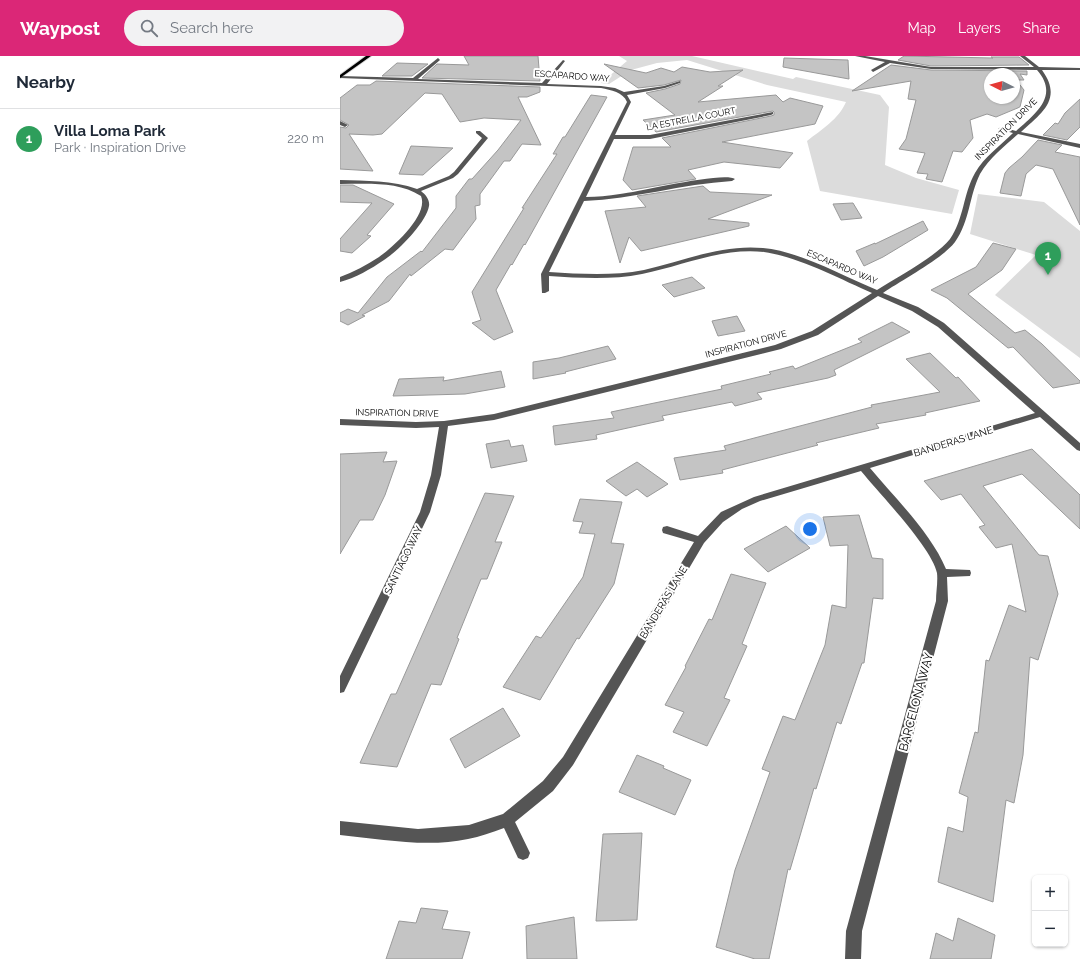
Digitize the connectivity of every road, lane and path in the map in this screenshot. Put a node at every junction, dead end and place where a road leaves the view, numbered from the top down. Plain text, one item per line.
1 (369, 56) edge
2 (857, 56) edge
3 (1022, 56) edge
4 (438, 59) dead end
5 (563, 61) dead end
6 (888, 62) junction
7 (1038, 69) junction
8 (1080, 69) edge
9 (872, 71) dead end
10 (340, 77) edge
11 (414, 80) junction
12 (678, 82) dead end
13 (544, 84) junction
14 (624, 94) junction
15 (771, 113) dead end
16 (1001, 129) dead end
17 (478, 132) dead end
18 (1017, 133) junction
19 (613, 137) junction
20 (1080, 146) edge
21 (732, 179) dead end
22 (340, 182) edge
23 (416, 191) junction
24 (582, 199) junction
25 (545, 274) junction
26 (340, 280) edge
27 (545, 292) dead end
28 (878, 293) junction
29 (1040, 414) junction
30 (340, 422) edge
31 (444, 424) junction
32 (1080, 448) edge
33 (864, 468) junction
34 (667, 530) dead end
35 (700, 540) junction
36 (966, 573) dead end
37 (942, 574) junction
38 (340, 688) edge
39 (507, 820) junction
40 (340, 828) edge
41 (523, 853) dead end
42 (853, 959) edge

1 - 10 main road
2 - 6 street
3 - 7 street, INSPIRATION DRIVE
4 - 11 street
5 - 13 street
6 - 7 street
6 - 9 street
7 - 8 street
7 - 18 street, INSPIRATION DRIVE
10 - 11 street, ESCAPARDO WAY
11 - 13 street, ESCAPARDO WAY
12 - 14 street
13 - 14 street, ESCAPARDO WAY
14 - 19 street
15 - 19 street, LA ESTRELLA COURT
16 - 18 street
17 - 23 street
18 - 20 street
18 - 28 street, INSPIRATION DRIVE
19 - 24 street
21 - 24 street
22 - 23 street
23 - 26 street
24 - 25 street
25 - 27 street
25 - 28 street, ESCAPARDO WAY
28 - 29 street, ESCAPARDO WAY
28 - 31 street, INSPIRATION DRIVE
29 - 32 street, ESCAPARDO WAY
29 - 33 street, BANDERAS LANE
30 - 31 street, INSPIRATION DRIVE
31 - 38 street, SANTIAGO WAY
33 - 35 street, BANDERAS LANE
33 - 37 street, BARCELONA WAY
34 - 35 street
35 - 39 street, BANDERAS LANE
36 - 37 street
37 - 42 street, BARCELONA WAY
39 - 40 street, BANDERAS LANE
39 - 41 street

